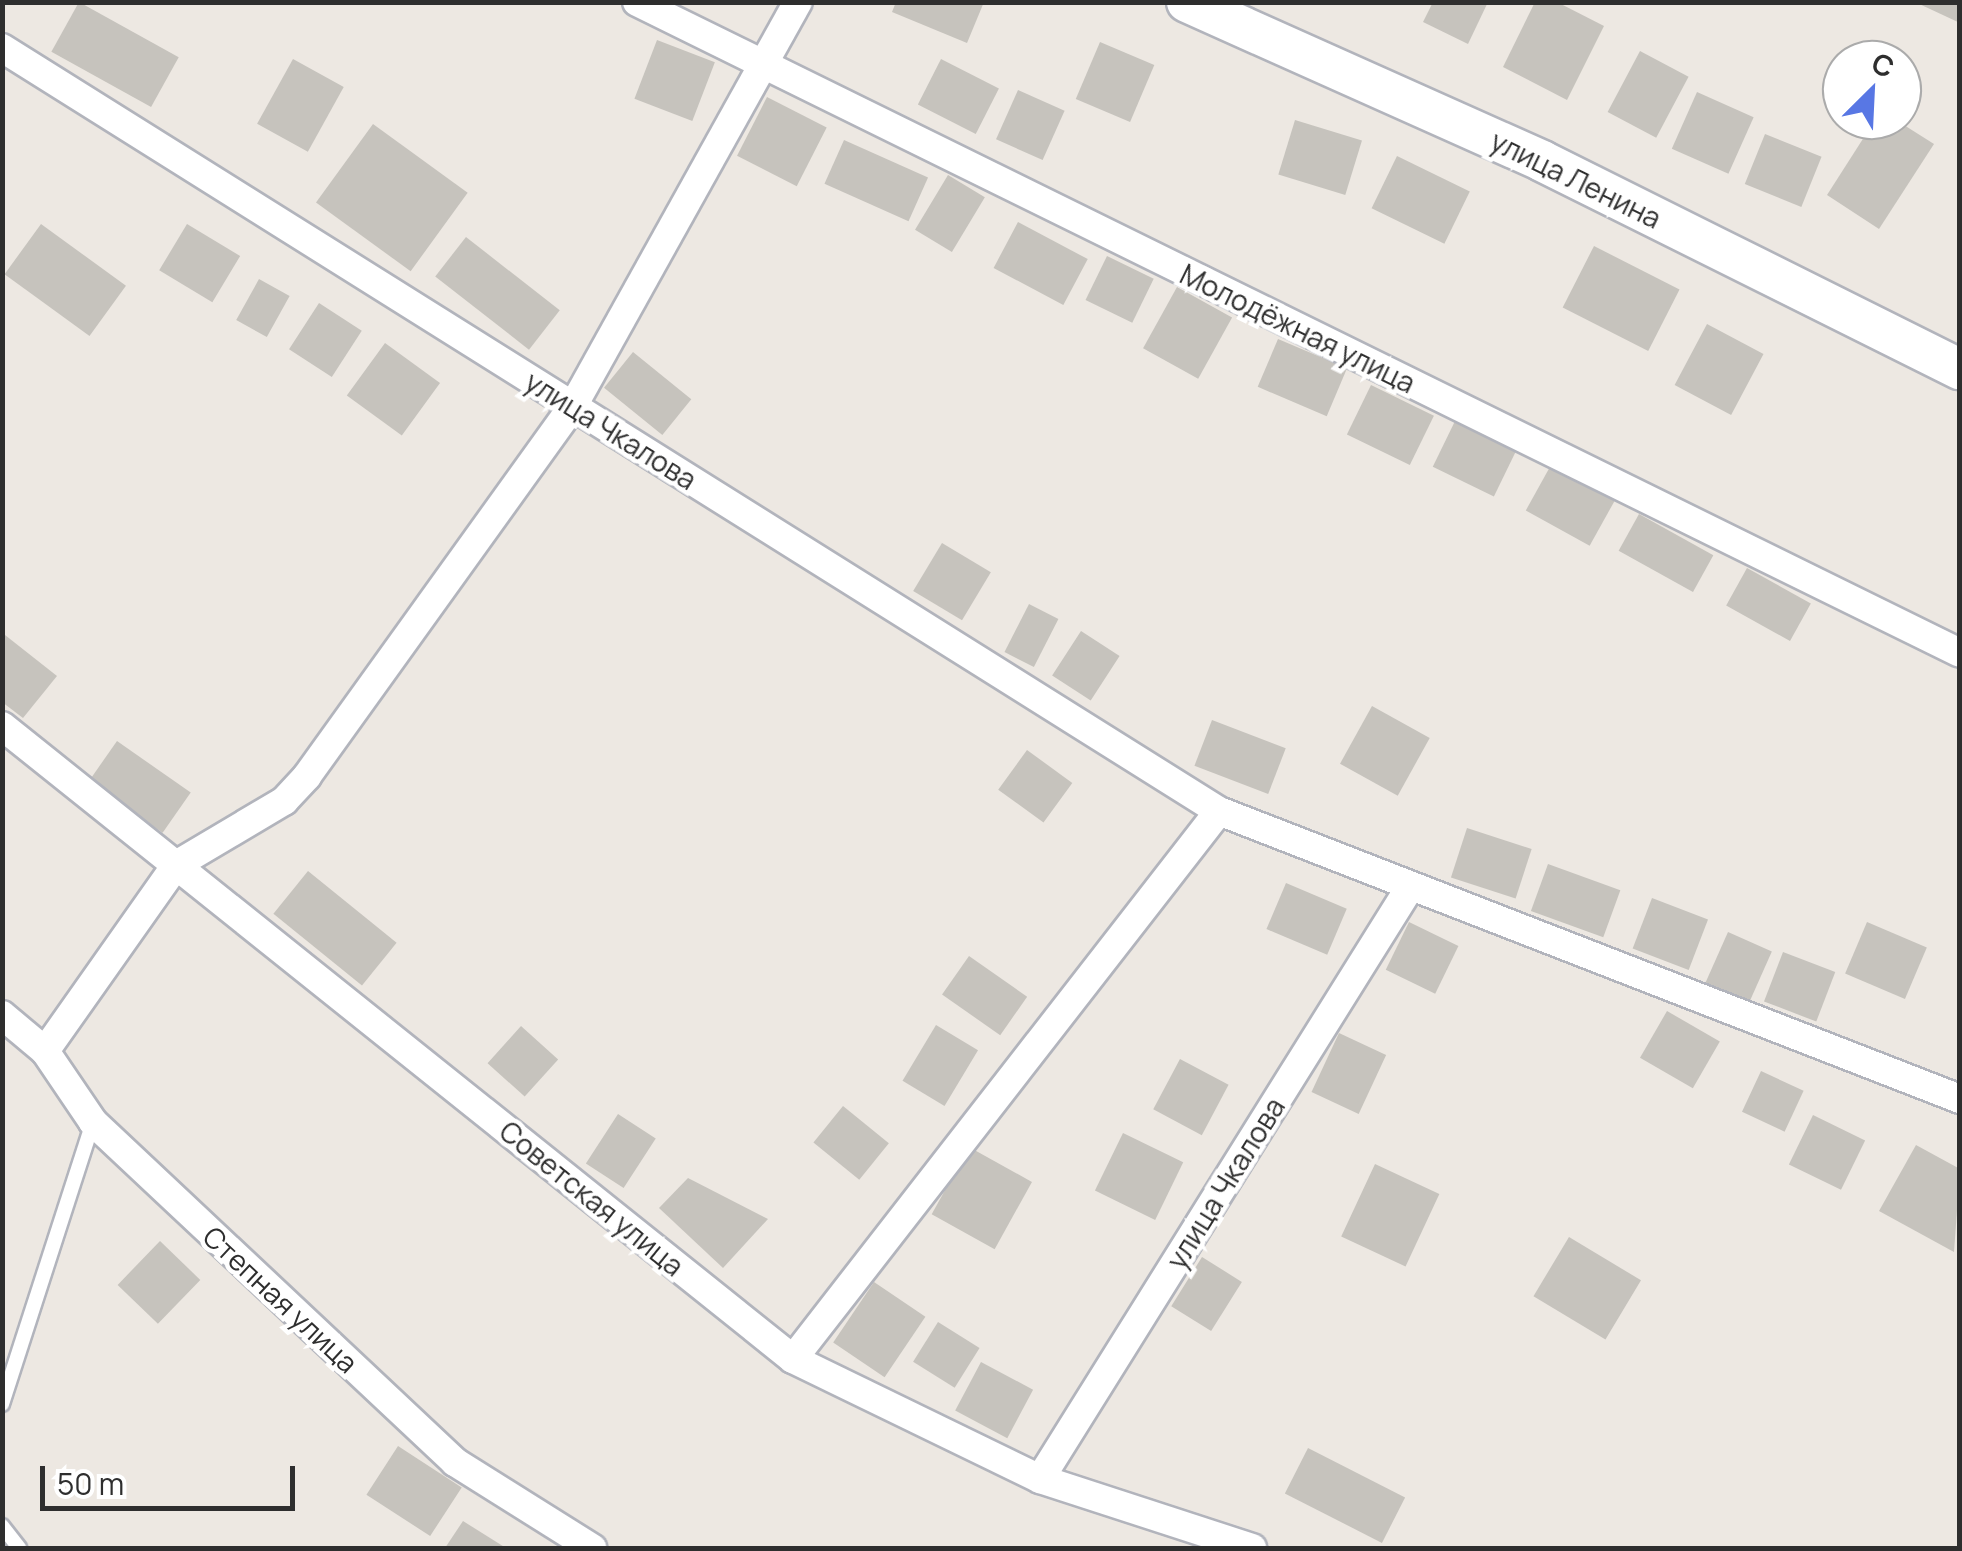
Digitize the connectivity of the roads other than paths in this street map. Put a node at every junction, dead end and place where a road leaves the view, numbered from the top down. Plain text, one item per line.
1 (637, 2) edge
2 (798, 2) edge
3 (1187, 2) edge
4 (2, 48) edge
5 (757, 62) junction
6 (1960, 370) edge
7 (573, 406) junction
8 (1960, 653) edge
9 (2, 726) edge
10 (1218, 812) junction
11 (176, 864) junction
12 (1410, 887) junction
13 (2, 1015) edge
14 (45, 1051) junction
15 (1960, 1099) edge
16 (93, 1122) junction
17 (793, 1359) junction
18 (2, 1404) edge
19 (1040, 1478) junction
20 (2, 1526) edge
21 (19, 1548) edge
22 (592, 1548) edge
23 (1252, 1548) edge

1 - 5 street, Молодёжная улица
2 - 5 street
3 - 6 main road, улица Ленина
4 - 7 street, улица Чкалова
5 - 7 street
5 - 8 street, Молодёжная улица
7 - 10 street, улица Чкалова
7 - 11 street
9 - 11 street, Советская улица
10 - 12 street, улица Чкалова
10 - 17 street
11 - 14 street
11 - 17 street, Советская улица
12 - 15 street, улица Чкалова
12 - 19 street, улица Чкалова
13 - 14 street, Степная улица
14 - 16 street, Степная улица
16 - 18 lane
16 - 22 street, Степная улица
17 - 19 street, Советская улица
19 - 23 street, Советская улица
20 - 21 lane

